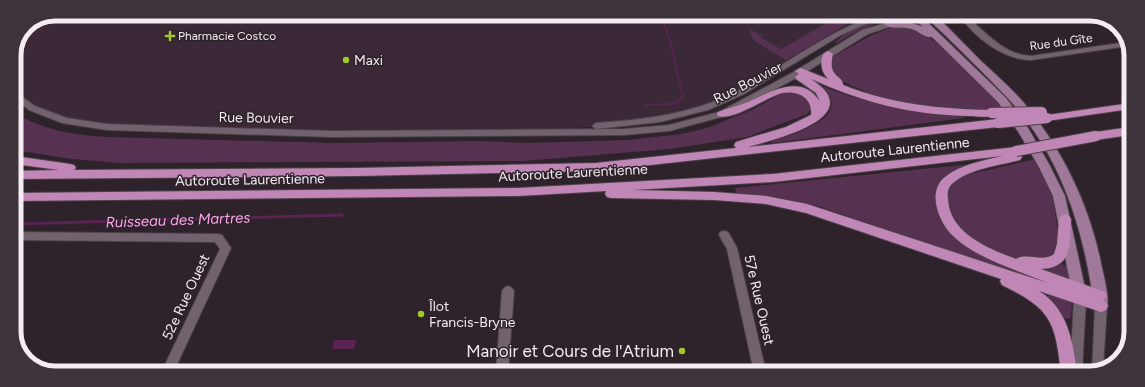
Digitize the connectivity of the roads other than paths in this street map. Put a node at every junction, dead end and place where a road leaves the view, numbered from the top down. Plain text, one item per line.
1 (866, 21) edge
2 (899, 21) edge
3 (922, 21) edge
4 (936, 21) edge
5 (967, 21) edge
6 (888, 24) junction
7 (942, 41) junction
8 (1122, 45) edge
9 (828, 54) junction
10 (784, 66) junction
11 (798, 73) junction
12 (845, 89) junction
13 (21, 99) edge
14 (1124, 107) edge
15 (722, 114) junction
16 (1045, 115) junction
17 (817, 117) junction
18 (1124, 132) edge
19 (505, 134) junction
20 (1018, 154) junction
21 (705, 155) junction
22 (21, 161) edge
23 (21, 174) edge
24 (111, 174) junction
25 (518, 192) junction
26 (21, 197) edge
27 (1065, 219) junction
28 (724, 235) dead end
29 (21, 236) edge
30 (947, 255) junction
31 (1004, 260) junction
32 (508, 291) dead end
33 (1079, 294) junction
34 (1101, 301) junction
35 (1098, 365) edge
36 (170, 366) edge
37 (502, 366) edge
38 (759, 366) edge
39 (1068, 366) edge
40 (1076, 366) edge

1 - 10 street, Rue Bouvier
2 - 6 street, Rue Bouvier
3 - 7 main road
4 - 34 main road
5 - 8 street, Rue du Gîte
6 - 7 main road
6 - 9 street, Rue Bouvier
7 - 27 main road
9 - 11 street, Rue Bouvier
9 - 12 highway
10 - 11 street
10 - 19 street, Rue Bouvier
11 - 12 highway
11 - 15 street, Rue Bouvier
11 - 17 highway
12 - 16 highway, bridge
13 - 19 street, Rue Bouvier
14 - 16 highway, Autoroute Laurentienne
15 - 17 highway
15 - 19 street, Rue Bouvier
16 - 21 highway, Autoroute Laurentienne, bridge
17 - 21 highway
18 - 20 highway, bridge
20 - 25 highway, Autoroute Laurentienne
20 - 31 highway
21 - 24 highway, Autoroute Laurentienne
22 - 24 highway
23 - 24 highway, Autoroute Laurentienne
25 - 26 highway, Autoroute Laurentienne
25 - 30 highway
27 - 31 highway
27 - 33 main road
28 - 38 street, 57e Rue Ouest
29 - 36 street, 52e Rue Ouest
30 - 33 highway
30 - 39 highway
31 - 33 highway
32 - 37 street
33 - 34 highway
33 - 40 street
34 - 35 street

